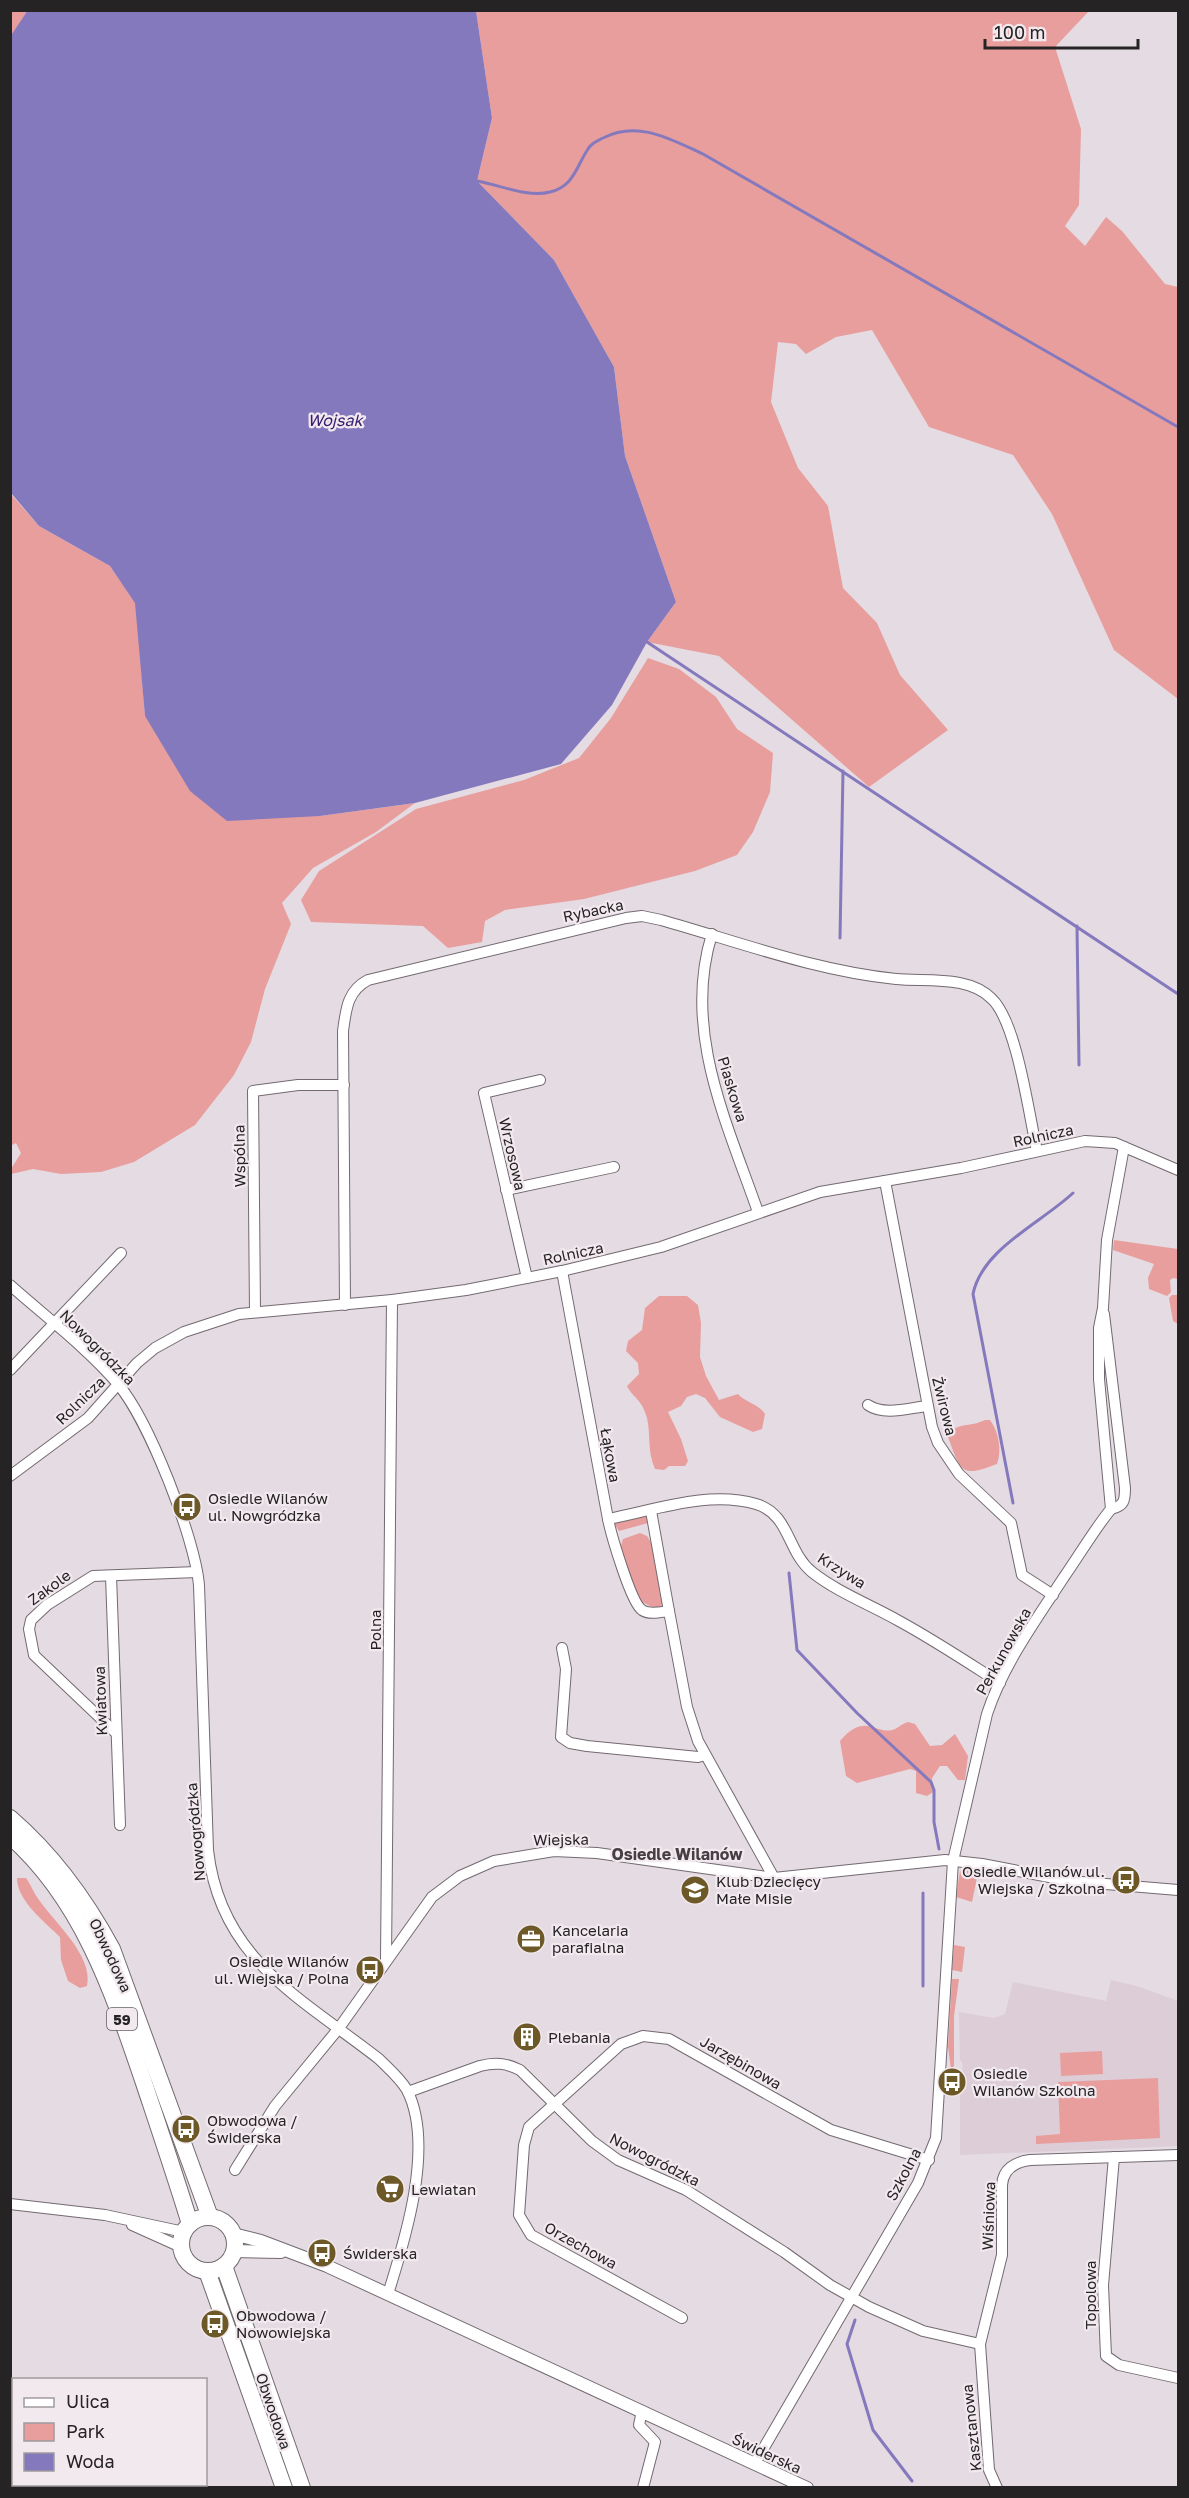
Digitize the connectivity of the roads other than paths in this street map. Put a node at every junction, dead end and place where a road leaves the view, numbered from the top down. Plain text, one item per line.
1 (712, 934) junction
2 (540, 1080) dead end
3 (344, 1085) junction
4 (1124, 1146) junction
5 (1037, 1151) junction
6 (614, 1167) dead end
7 (1179, 1170) edge
8 (885, 1181) junction
9 (506, 1190) junction
10 (758, 1212) junction
11 (121, 1253) dead end
12 (562, 1271) junction
13 (527, 1278) junction
14 (10, 1285) edge
15 (392, 1300) junction
16 (345, 1305) junction
17 (255, 1312) junction
18 (54, 1325) junction
19 (10, 1370) edge
20 (118, 1384) junction
21 (868, 1405) dead end
22 (927, 1406) junction
23 (10, 1476) edge
24 (651, 1511) junction
25 (608, 1519) junction
26 (198, 1572) junction
27 (111, 1576) junction
28 (1053, 1595) junction
29 (669, 1611) junction
30 (562, 1648) dead end
31 (1000, 1683) junction
32 (116, 1733) junction
33 (705, 1755) junction
34 (10, 1818) edge
35 (120, 1825) dead end
36 (10, 1836) edge
37 (953, 1861) junction
38 (774, 1878) junction
39 (1179, 1890) edge
40 (386, 1960) junction
41 (339, 2028) junction
42 (408, 2092) junction
43 (553, 2104) junction
44 (1179, 2155) edge
45 (1114, 2157) junction
46 (929, 2160) junction
47 (235, 2170) dead end
48 (10, 2204) edge
49 (210, 2217) junction
50 (185, 2234) junction
51 (233, 2234) junction
52 (234, 2251) junction
53 (288, 2252) junction
54 (224, 2266) junction
55 (207, 2271) junction
56 (388, 2294) junction
57 (849, 2297) junction
58 (682, 2318) dead end
59 (980, 2344) junction
60 (980, 2363) joint
61 (1179, 2378) edge
62 (642, 2411) junction
63 (755, 2463) junction
64 (284, 2487) edge
65 (302, 2487) edge
66 (643, 2487) edge
67 (807, 2487) edge
68 (997, 2487) edge

1 - 3 street, Rybacka
1 - 5 street, Rybacka
1 - 10 street, Piaskowa
2 - 9 street, Wrzosowa
3 - 16 street, Rybacka
3 - 17 street, Wspólna
4 - 5 street, Rolnicza
4 - 7 street, Rolnicza
4 - 28 street, Perkunowska
5 - 8 street, Rolnicza
6 - 9 street
8 - 10 street, Rolnicza
8 - 22 street, Żwirowa
9 - 13 street, Wrzosowa
10 - 12 street, Rolnicza
11 - 18 street
12 - 13 street, Rolnicza
12 - 25 street, Łąkowa
13 - 15 street, Rolnicza
14 - 18 street, Nowogródzka
15 - 16 street, Rolnicza
15 - 40 street, Polna
16 - 17 street, Rolnicza
17 - 20 street, Rolnicza
18 - 19 street
18 - 20 street, Nowogródzka
20 - 23 street, Rolnicza
20 - 26 street, Nowogródzka
21 - 22 street
22 - 28 street, Żwirowa
24 - 25 street, Krzywa
24 - 29 street
24 - 31 street, Krzywa
25 - 29 street, Łąkowa
26 - 27 street, Zakole
26 - 41 street, Nowogródzka
27 - 32 street, Kwiatowa
27 - 32 street, Zakole
28 - 31 street, Perkunowska
29 - 33 street
30 - 33 street
31 - 37 street, Perkunowska
32 - 35 street, Kwiatowa
33 - 38 street
34 - 49 main road, Obwodowa / 59
36 - 50 main road, Obwodowa / 59
37 - 38 street, Wiejska
37 - 39 street, Wiejska
37 - 46 street, Szkolna
38 - 40 street, Wiejska
40 - 41 street, Wiejska
41 - 42 street, Nowogródzka
41 - 47 street, Wiejska
42 - 43 street, Nowogródzka
42 - 56 street
43 - 46 street, Jarzębinowa
43 - 57 street, Nowogródzka
43 - 58 street, Orzechowa
44 - 45 street, Wiśniowa
45 - 59 street, Wiśniowa
45 - 61 street, Topolowa
46 - 57 street, Szkolna
48 - 50 street
49 - 50 main road
49 - 51 main road
50 - 55 main road, Obwodowa / 59
51 - 52 main road
51 - 53 street, Świderska
52 - 53 street, Świderska
52 - 54 main road
53 - 56 street, Świderska
54 - 55 main road
54 - 65 main road, Obwodowa
55 - 64 main road, Obwodowa
56 - 62 street, Świderska
57 - 59 street, Nowogródzka
57 - 63 street, Szkolna
59 - 60 street, Wiśniowa
60 - 68 street, Kasztanowa
62 - 63 street, Świderska
62 - 66 street
63 - 67 street, Świderska

